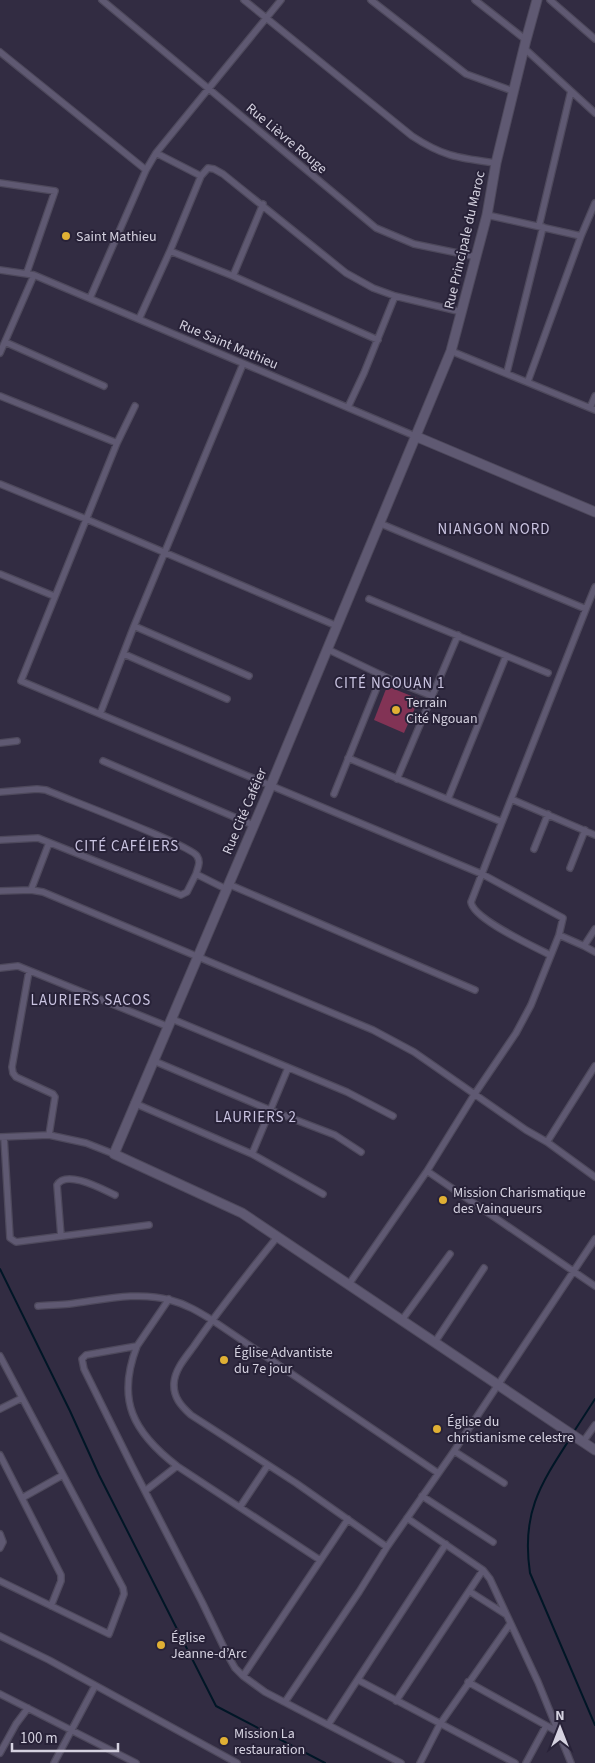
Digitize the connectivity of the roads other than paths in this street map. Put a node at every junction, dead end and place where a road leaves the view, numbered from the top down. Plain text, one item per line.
1 (102, 0) edge
2 (244, 0) edge
3 (281, 0) edge
4 (371, 0) edge
5 (475, 0) edge
6 (538, 0) edge
7 (550, 0) edge
8 (265, 18) junction
9 (595, 39) edge
10 (525, 44) junction
11 (0, 52) edge
12 (208, 88) junction
13 (513, 91) junction
14 (571, 92) junction
15 (595, 113) edge
16 (156, 153) junction
17 (496, 163) junction
18 (146, 170) junction
19 (201, 176) junction
20 (0, 183) edge
21 (595, 203) edge
22 (263, 204) junction
23 (487, 215) junction
24 (541, 227) junction
25 (581, 236) junction
26 (170, 251) junction
27 (477, 256) junction
28 (0, 270) edge
29 (27, 272) junction
30 (34, 275) junction
31 (233, 276) junction
32 (395, 296) junction
33 (90, 298) junction
34 (462, 312) junction
35 (139, 319) junction
36 (378, 340) junction
37 (3, 342) edge
38 (451, 351) junction
39 (0, 353) edge
40 (243, 364) junction
41 (507, 372) junction
42 (528, 381) junction
43 (104, 386) dead end
44 (0, 396) edge
45 (595, 396) edge
46 (135, 406) dead end
47 (348, 407) junction
48 (592, 409) edge
49 (415, 436) junction
50 (117, 443) junction
51 (397, 479) joint
52 (0, 484) edge
53 (595, 512) edge
54 (86, 519) junction
55 (379, 523) junction
56 (164, 553) junction
57 (0, 574) edge
58 (595, 587) edge
59 (54, 596) junction
60 (369, 598) dead end
61 (586, 609) junction
62 (134, 626) junction
63 (337, 626) junction
64 (458, 635) junction
65 (327, 649) junction
66 (124, 654) junction
67 (506, 656) junction
68 (548, 673) dead end
69 (382, 675) junction
70 (249, 676) dead end
71 (432, 696) junction
72 (227, 699) dead end
73 (100, 714) junction
74 (17, 741) dead end
75 (0, 743) edge
76 (348, 758) junction
77 (102, 761) dead end
78 (397, 779) junction
79 (270, 786) junction
80 (0, 792) edge
81 (334, 794) dead end
82 (448, 799) junction
83 (511, 799) junction
84 (548, 814) junction
85 (502, 822) junction
86 (254, 825) junction
87 (585, 830) junction
88 (595, 835) edge
89 (0, 840) edge
90 (49, 843) junction
91 (534, 849) dead end
92 (570, 868) dead end
93 (196, 874) junction
94 (482, 874) junction
95 (227, 886) junction
96 (32, 890) junction
97 (0, 891) edge
98 (595, 929) edge
99 (559, 935) junction
100 (584, 946) junction
101 (595, 952) edge
102 (550, 954) junction
103 (198, 957) junction
104 (0, 968) edge
105 (30, 971) junction
106 (475, 990) dead end
107 (171, 1023) junction
108 (154, 1061) junction
109 (595, 1066) edge
110 (288, 1068) junction
111 (474, 1094) junction
112 (134, 1103) junction
113 (270, 1110) junction
114 (393, 1116) dead end
115 (49, 1135) junction
116 (2, 1137) edge
117 (547, 1142) junction
118 (360, 1152) dead end
119 (114, 1154) junction
120 (252, 1154) junction
121 (427, 1171) junction
122 (595, 1177) edge
123 (323, 1194) dead end
124 (115, 1195) dead end
125 (149, 1225) dead end
126 (61, 1236) junction
127 (278, 1236) junction
128 (595, 1239) edge
129 (450, 1254) dead end
130 (484, 1268) dead end
131 (574, 1272) junction
132 (349, 1284) junction
133 (595, 1286) edge
134 (169, 1300) junction
135 (38, 1306) dead end
136 (212, 1320) junction
137 (402, 1320) junction
138 (435, 1342) junction
139 (138, 1346) junction
140 (0, 1356) edge
141 (499, 1384) junction
142 (22, 1398) junction
143 (0, 1409) edge
144 (595, 1425) edge
145 (581, 1441) junction
146 (595, 1450) edge
147 (454, 1451) junction
148 (0, 1455) edge
149 (268, 1465) junction
150 (177, 1466) junction
151 (438, 1473) junction
152 (63, 1475) junction
153 (504, 1483) dead end
154 (145, 1490) junction
155 (422, 1496) junction
156 (22, 1498) junction
157 (240, 1507) junction
158 (407, 1518) junction
159 (348, 1520) junction
160 (0, 1534) edge
161 (493, 1542) dead end
162 (446, 1544) junction
163 (387, 1546) junction
164 (0, 1548) edge
165 (320, 1560) junction
166 (483, 1570) junction
167 (0, 1581) edge
168 (469, 1591) junction
169 (51, 1606) junction
170 (506, 1614) junction
171 (510, 1624) junction
172 (0, 1636) edge
173 (243, 1676) junction
174 (358, 1680) junction
175 (468, 1682) junction
176 (95, 1686) junction
177 (0, 1694) edge
178 (396, 1701) junction
179 (284, 1702) junction
180 (28, 1708) junction
181 (440, 1724) junction
182 (328, 1725) junction
183 (546, 1726) junction
184 (71, 1729) junction
185 (558, 1732) junction
186 (0, 1753) edge
187 (54, 1763) edge
188 (136, 1763) edge
189 (237, 1763) edge
190 (401, 1763) edge
191 (420, 1763) edge
192 (515, 1763) edge
193 (526, 1763) edge
194 (571, 1763) edge

1 - 12 street, Rue Lièvre Rouge
2 - 8 street
3 - 8 street
4 - 13 street
5 - 10 street
6 - 10 street, Rue Principale du Maroc
7 - 9 street
8 - 12 street
8 - 17 street
10 - 13 street, Rue Principale du Maroc
10 - 14 street
11 - 18 street
12 - 16 street
12 - 27 street, Rue Lièvre Rouge
13 - 17 street, Rue Principale du Maroc
14 - 15 street
14 - 24 street
16 - 18 street
16 - 19 street
17 - 23 street, Rue Principale du Maroc
18 - 33 street
19 - 22 street
19 - 26 street
20 - 29 street
21 - 25 street
22 - 31 street
22 - 32 street
23 - 24 street
23 - 27 street, Rue Principale du Maroc
24 - 25 street
24 - 41 street
25 - 42 street
26 - 31 street
26 - 35 street
27 - 34 street, Rue Principale du Maroc
28 - 29 street, Rue Saint Mathieu
29 - 30 street, Rue Saint Mathieu
30 - 33 street, Rue Saint Mathieu
30 - 37 street
31 - 36 street
32 - 34 street
32 - 36 street
33 - 35 street, Rue Saint Mathieu
34 - 38 street, Rue Principale du Maroc
35 - 40 street, Rue Saint Mathieu
36 - 47 street
37 - 39 street
37 - 43 street
38 - 41 street
38 - 49 street, Rue Principale du Maroc
40 - 47 street, Rue Saint Mathieu
40 - 56 street
41 - 42 street
42 - 48 street
44 - 50 street
45 - 48 street
46 - 50 street
47 - 49 street, Rue Saint Mathieu
49 - 51 street, Rue Principale du Maroc
49 - 53 street
50 - 54 street
51 - 55 street, Rue Cité Caféier
52 - 54 street
54 - 56 street
54 - 59 street
55 - 61 street
55 - 63 street, Rue Cité Caféier
56 - 62 street
56 - 63 street
57 - 59 street
58 - 61 street
59 - 73 street
60 - 64 street
61 - 83 street
62 - 66 street
62 - 70 street
63 - 65 street, Rue Cité Caféier
64 - 67 street
64 - 71 street
65 - 69 street
65 - 79 street, Rue Cité Caféier
66 - 72 street
66 - 73 street
67 - 68 street
67 - 82 street
69 - 71 street
69 - 76 street
71 - 78 street
73 - 79 street
74 - 75 street
76 - 78 street
76 - 81 street
77 - 86 street
78 - 82 street
79 - 86 street, Rue Cité Caféier
79 - 94 street
80 - 93 street
82 - 85 street
83 - 84 street
83 - 85 street
84 - 87 street
84 - 91 street
85 - 94 street
86 - 95 street, Rue Cité Caféier
87 - 88 street
87 - 92 street
89 - 90 street
90 - 93 street
90 - 96 street
93 - 95 street
94 - 99 street
94 - 102 street
95 - 103 street, Rue Cité Caféier
95 - 106 street
96 - 97 street
96 - 103 street
98 - 100 street
99 - 100 street
99 - 102 street
100 - 101 street
102 - 111 street
103 - 107 street, Rue Cité Caféier
103 - 111 street
104 - 105 street
105 - 107 street
105 - 115 street
107 - 108 street, Rue Cité Caféier
107 - 110 street
108 - 112 street, Rue Cité Caféier
108 - 113 street
109 - 117 street
110 - 113 street
110 - 114 street
111 - 117 street
111 - 121 street
112 - 119 street, Rue Cité Caféier
112 - 120 street
113 - 118 street
113 - 120 street
115 - 116 street
115 - 119 street
116 - 126 street
117 - 122 street
119 - 127 street
120 - 123 street
121 - 131 street
121 - 132 street
124 - 126 street
125 - 126 street
127 - 132 street
127 - 136 street
128 - 131 street
129 - 137 street
130 - 138 street
131 - 133 street
131 - 141 street
132 - 137 street
134 - 135 street
134 - 136 street
134 - 139 street
136 - 149 street
136 - 151 street
137 - 138 street
138 - 141 street
139 - 150 street
139 - 154 street
140 - 142 street
141 - 145 street
141 - 147 street
142 - 143 street
142 - 152 street
144 - 145 street
145 - 146 street
147 - 151 street
147 - 153 street
148 - 156 street
149 - 157 street
149 - 159 street
150 - 154 street
150 - 157 street
151 - 155 street
152 - 156 street
152 - 169 street
154 - 173 street
155 - 158 street
155 - 161 street
156 - 169 street
157 - 165 street
158 - 162 street
158 - 163 street
159 - 163 street
159 - 165 street
160 - 164 street
162 - 166 street
162 - 174 street
163 - 179 street
165 - 173 street
166 - 168 street
166 - 170 street
167 - 169 street
168 - 170 street
168 - 178 street
170 - 171 street
171 - 175 street
171 - 185 street
172 - 176 street
173 - 179 street
174 - 178 street
174 - 182 street
175 - 181 street
175 - 183 street
176 - 184 street
176 - 189 street
177 - 180 street
178 - 181 street
179 - 182 street
180 - 184 street
180 - 186 street
181 - 191 street
181 - 192 street
182 - 190 street
183 - 185 street
183 - 193 street
184 - 187 street
184 - 188 street
185 - 194 street

